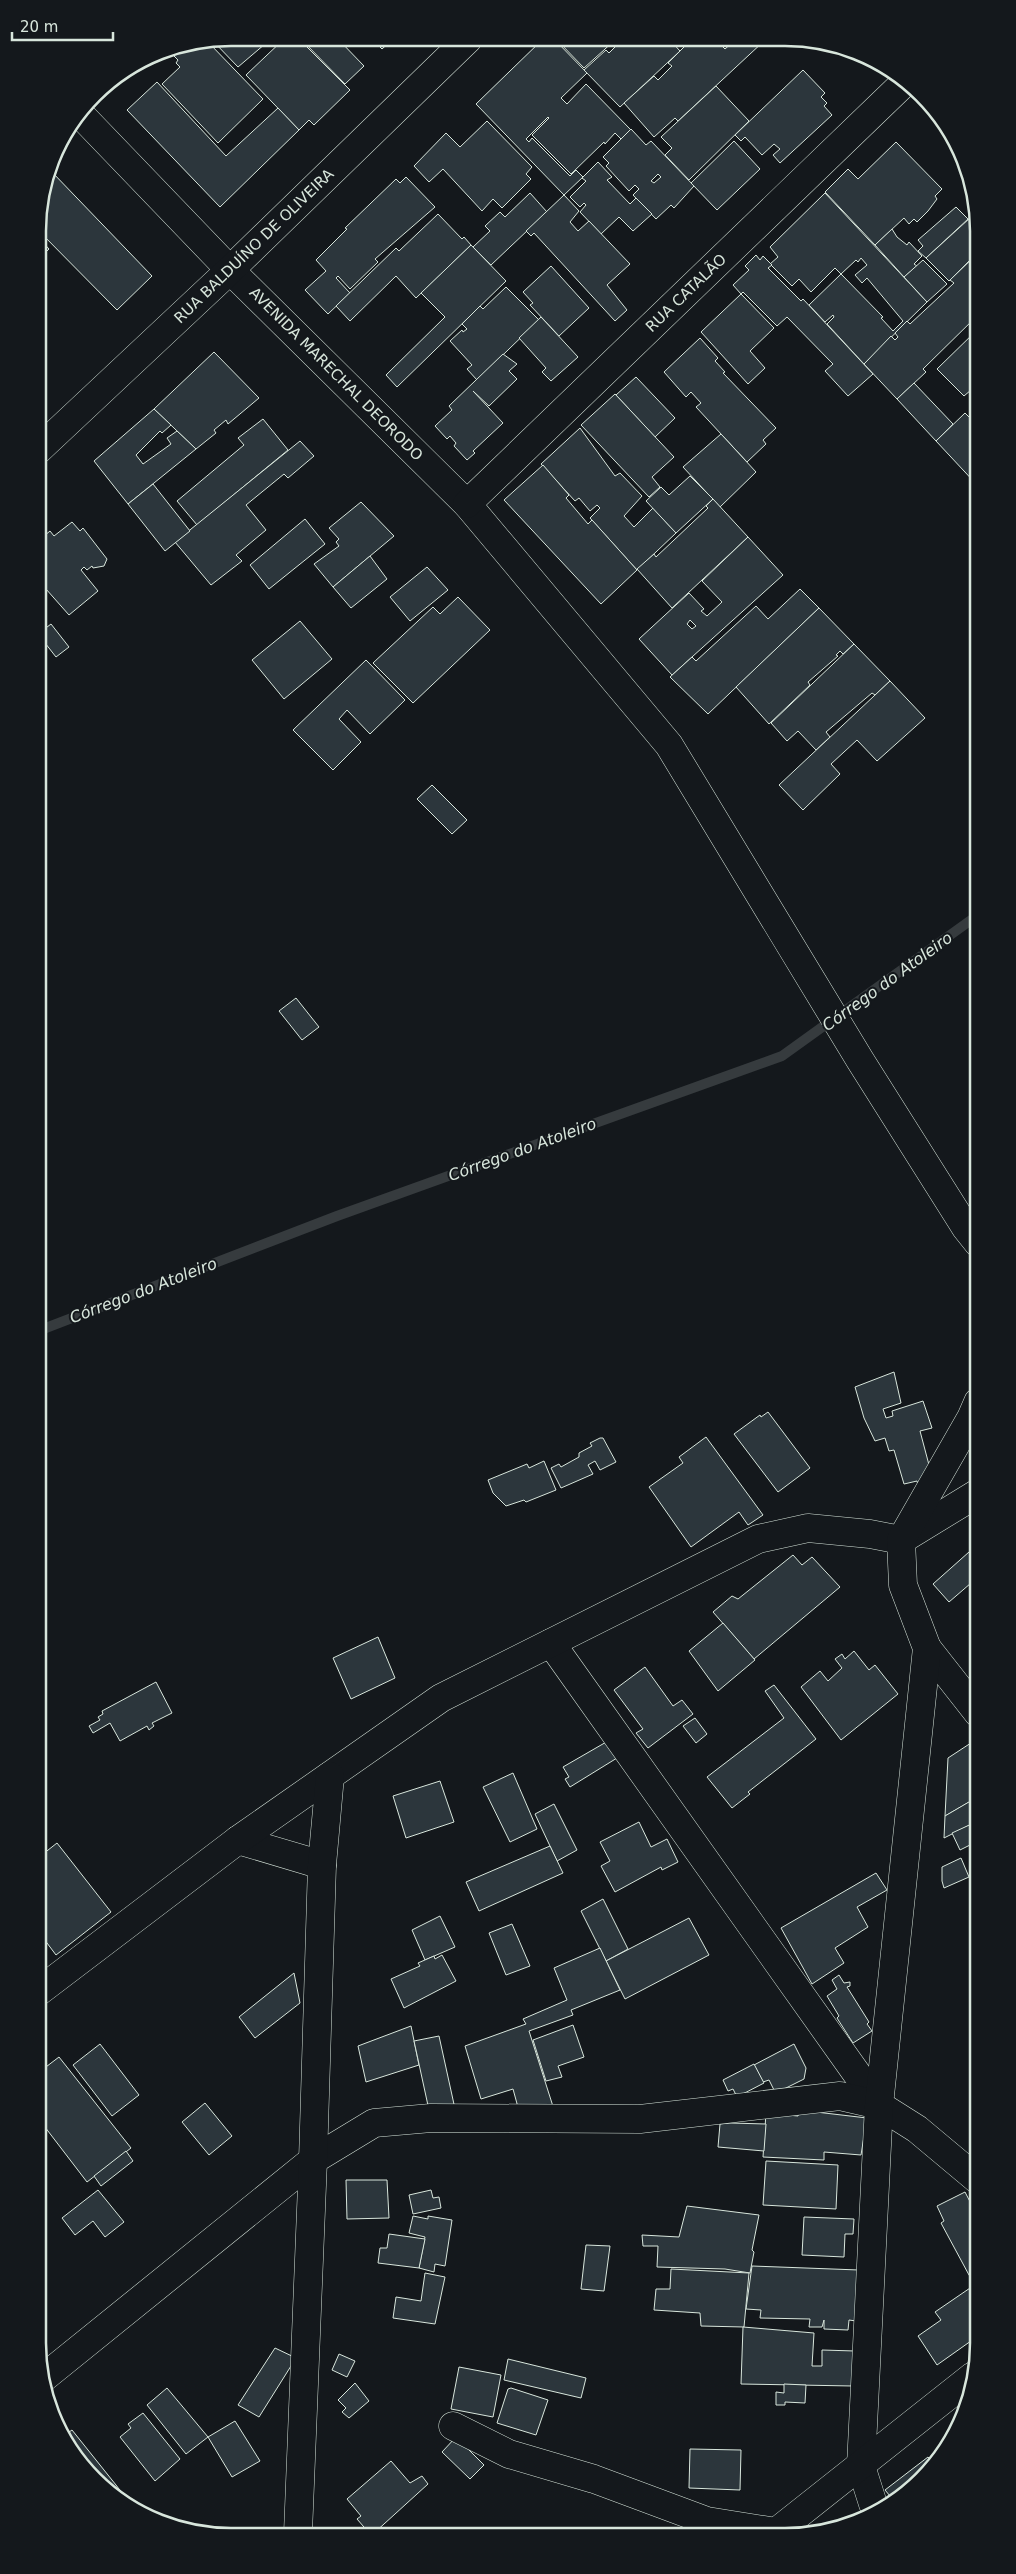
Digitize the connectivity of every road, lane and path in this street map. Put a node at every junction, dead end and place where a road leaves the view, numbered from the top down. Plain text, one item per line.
1 (461, 46) edge
2 (901, 87) edge
3 (84, 119) edge
4 (230, 270) junction
5 (46, 442) edge
6 (467, 504) junction
7 (970, 1231) edge
8 (970, 1420) edge
9 (970, 1498) edge
10 (901, 1540) junction
11 (551, 1643) junction
12 (927, 1648) junction
13 (970, 1703) edge
14 (330, 1776) junction
15 (238, 1840) junction
16 (322, 1865) junction
17 (46, 1986) edge
18 (879, 2105) junction
19 (313, 2160) junction
20 (970, 2173) edge
21 (49, 2373) edge
22 (965, 2382) edge
23 (454, 2426) dead end
24 (861, 2466) junction
25 (874, 2505) edge
26 (298, 2528) edge
27 (743, 2528) edge
28 (782, 2528) edge

1 - 4 street, RUA BALDUÍNO DE OLIVEIRA
2 - 6 street, RUA CATALÃO
3 - 4 street, AVENIDA MARECHAL DEORODO
4 - 5 street, RUA BALDUÍNO DE OLIVEIRA
4 - 6 street, AVENIDA MARECHAL DEORODO
6 - 7 street, AVENIDA MARECHAL DEORODO
8 - 10 street
9 - 10 street
10 - 11 street
10 - 12 street
11 - 14 street
11 - 18 street
12 - 13 street
12 - 18 street
14 - 15 street
14 - 16 street
15 - 16 street
15 - 17 street
16 - 19 street
18 - 19 street
18 - 20 street
18 - 24 street
19 - 21 street
19 - 26 street
22 - 24 street
23 - 27 street
24 - 25 street
24 - 28 street

